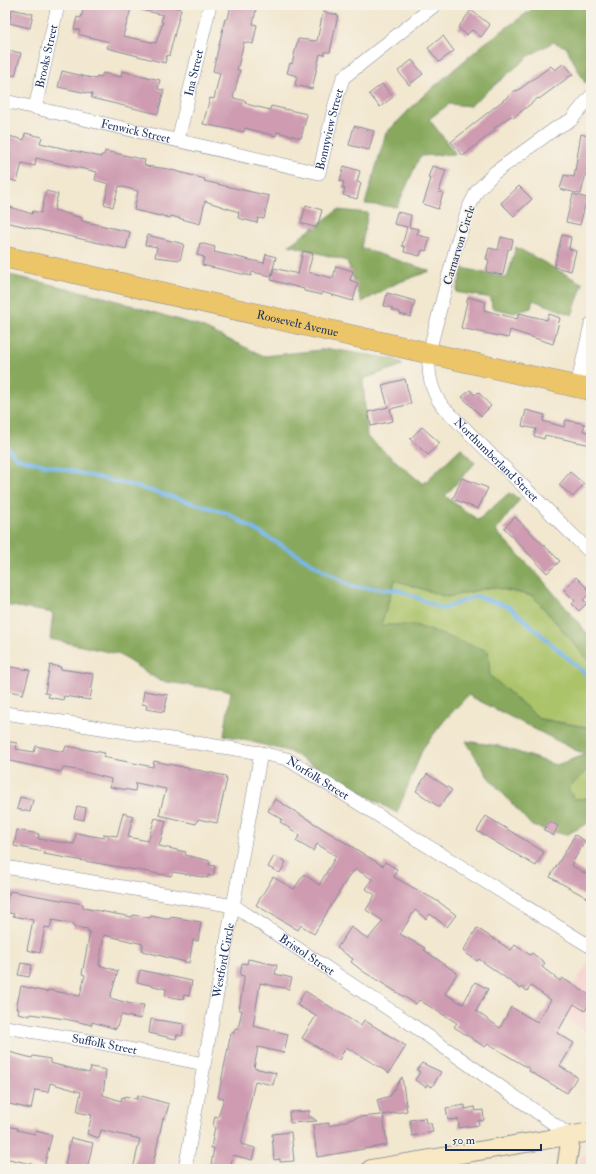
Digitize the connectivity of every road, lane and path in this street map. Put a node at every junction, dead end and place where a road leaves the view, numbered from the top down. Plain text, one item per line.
1 (58, 5) edge
2 (210, 5) edge
3 (435, 5) edge
4 (591, 96) edge
5 (5, 101) edge
6 (35, 108) junction
7 (178, 140) junction
8 (266, 161) joint
9 (5, 257) edge
10 (591, 324) edge
11 (429, 352) junction
12 (584, 388) edge
13 (591, 554) edge
14 (5, 713) edge
15 (261, 753) junction
16 (5, 867) edge
17 (234, 906) junction
18 (591, 947) edge
19 (5, 1027) edge
20 (204, 1064) junction
21 (591, 1132) edge
22 (571, 1136) junction
23 (419, 1165) edge
24 (186, 1169) edge
25 (372, 1169) edge
26 (566, 1169) edge

1 - 6 street, Brooks Street
2 - 7 street, Ina Street
3 - 8 street, Bonnyview Street
4 - 11 street, Carnarvon Circle
5 - 6 street, Fenwick Street
6 - 7 street, Fenwick Street
7 - 8 street, Fenwick Street
9 - 11 main road, Roosevelt Avenue
10 - 12 street
11 - 12 main road, Roosevelt Avenue
11 - 13 street, Northumberland Street
14 - 15 street, Norfolk Street
15 - 17 street, Westford Circle
15 - 18 street, Norfolk Street
16 - 17 street, Bristol Street
17 - 20 street, Westford Circle
17 - 22 street, Bristol Street
19 - 20 street, Suffolk Street
20 - 24 street, Westford Circle
21 - 22 street
22 - 23 street
22 - 26 street
23 - 25 street

